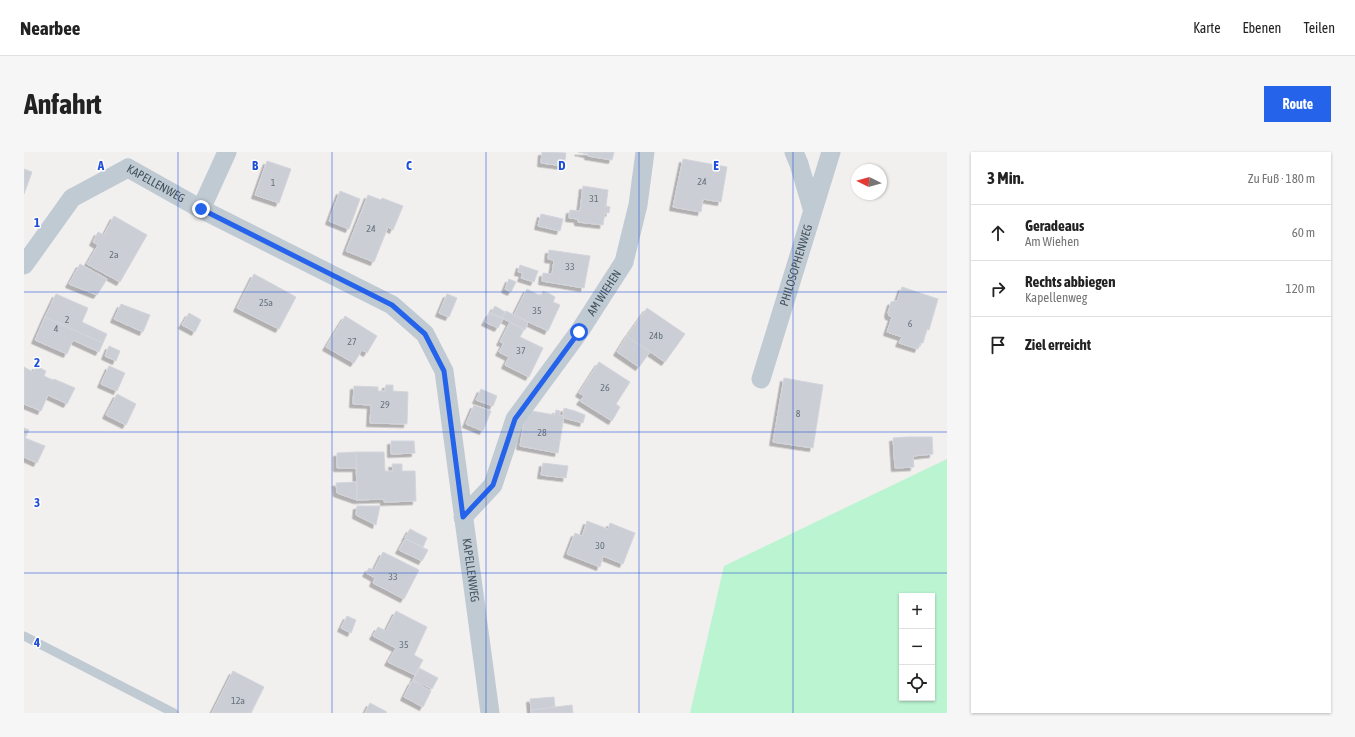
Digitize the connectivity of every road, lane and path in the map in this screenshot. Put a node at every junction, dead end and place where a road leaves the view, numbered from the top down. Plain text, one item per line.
1 (227, 152) edge
2 (645, 152) edge
3 (794, 152) edge
4 (831, 152) edge
5 (127, 160) edge
6 (812, 208) junction
7 (201, 209) junction
8 (24, 265) edge
9 (761, 379) dead end
10 (463, 517) junction
11 (24, 636) edge
12 (174, 713) edge
13 (490, 713) edge

1 - 7 street
2 - 10 street, AM WIEHEN
3 - 6 street
4 - 6 street, PHILOSOPHENWEG
5 - 7 street, KAPELLENWEG
5 - 8 street
6 - 9 street, PHILOSOPHENWEG
7 - 10 street, KAPELLENWEG
10 - 13 street, KAPELLENWEG
11 - 12 lane

